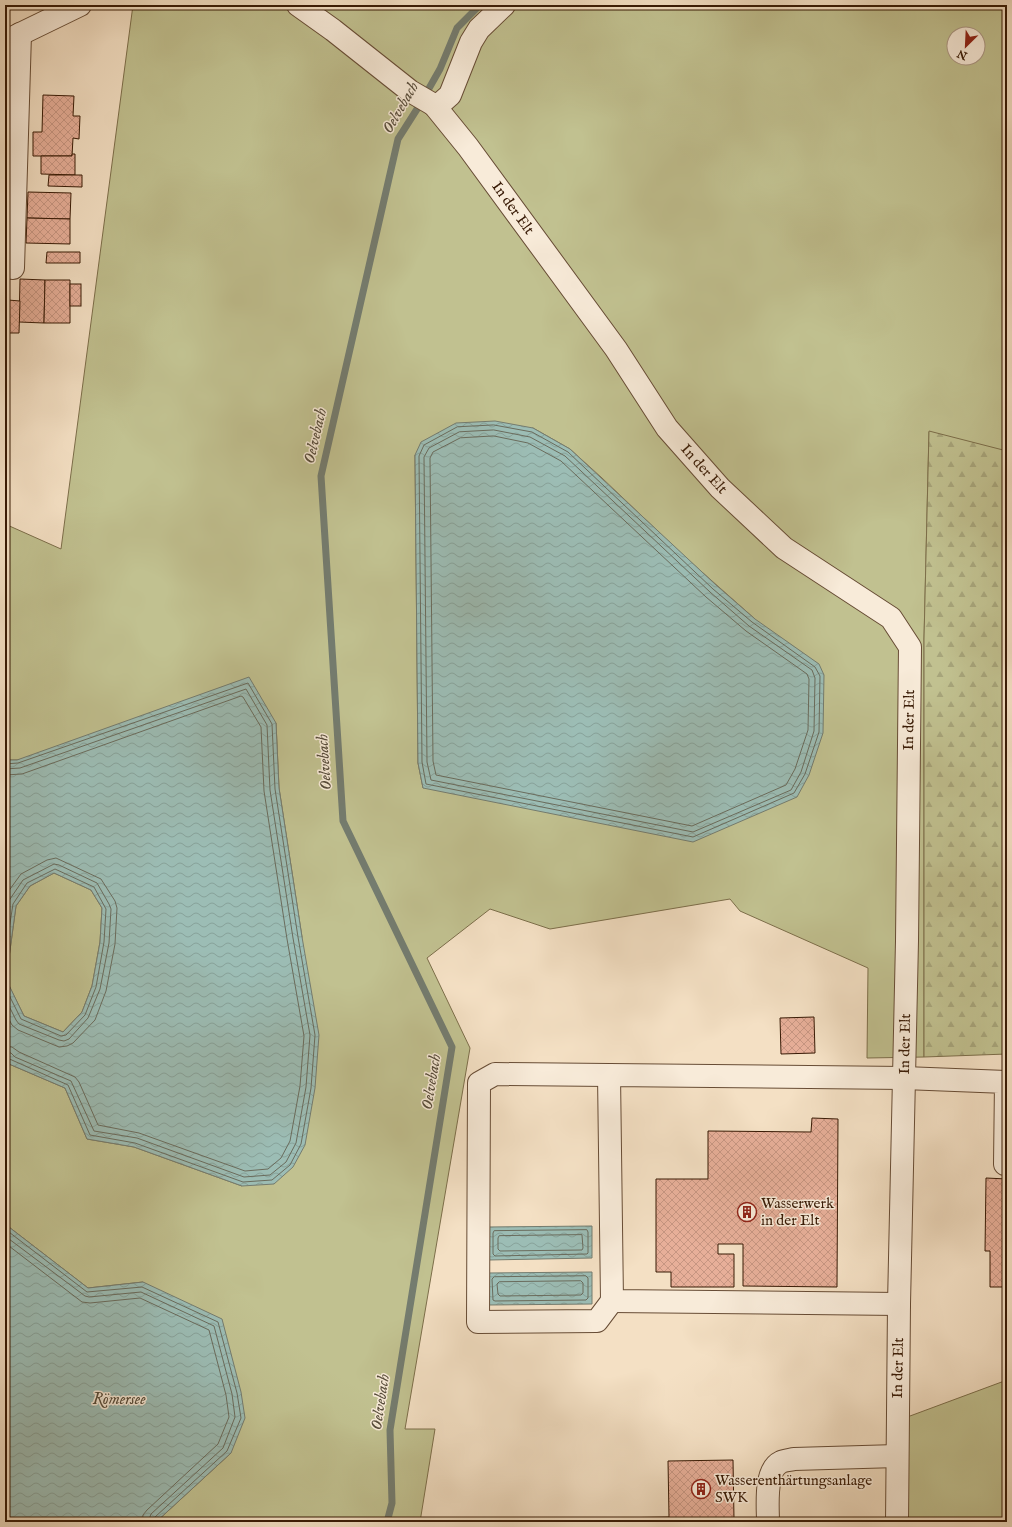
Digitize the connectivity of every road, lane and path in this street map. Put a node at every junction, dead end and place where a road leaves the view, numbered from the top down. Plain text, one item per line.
1 (80, 5) edge
2 (298, 5) edge
3 (504, 5) edge
4 (13, 38) edge
5 (434, 105) junction
6 (13, 268) dead end
7 (608, 1075) junction
8 (904, 1078) junction
9 (1005, 1164) dead end
10 (612, 1302) junction
11 (899, 1304) junction
12 (898, 1456) junction
13 (768, 1522) edge
14 (897, 1522) edge

1 - 4 street
2 - 5 street
3 - 5 street
4 - 6 street
5 - 8 street, In der Elt
7 - 8 street
7 - 10 street
7 - 10 street
8 - 9 street
8 - 11 street, In der Elt
10 - 11 street
11 - 12 street, In der Elt
12 - 13 street
12 - 14 street, In der Elt

